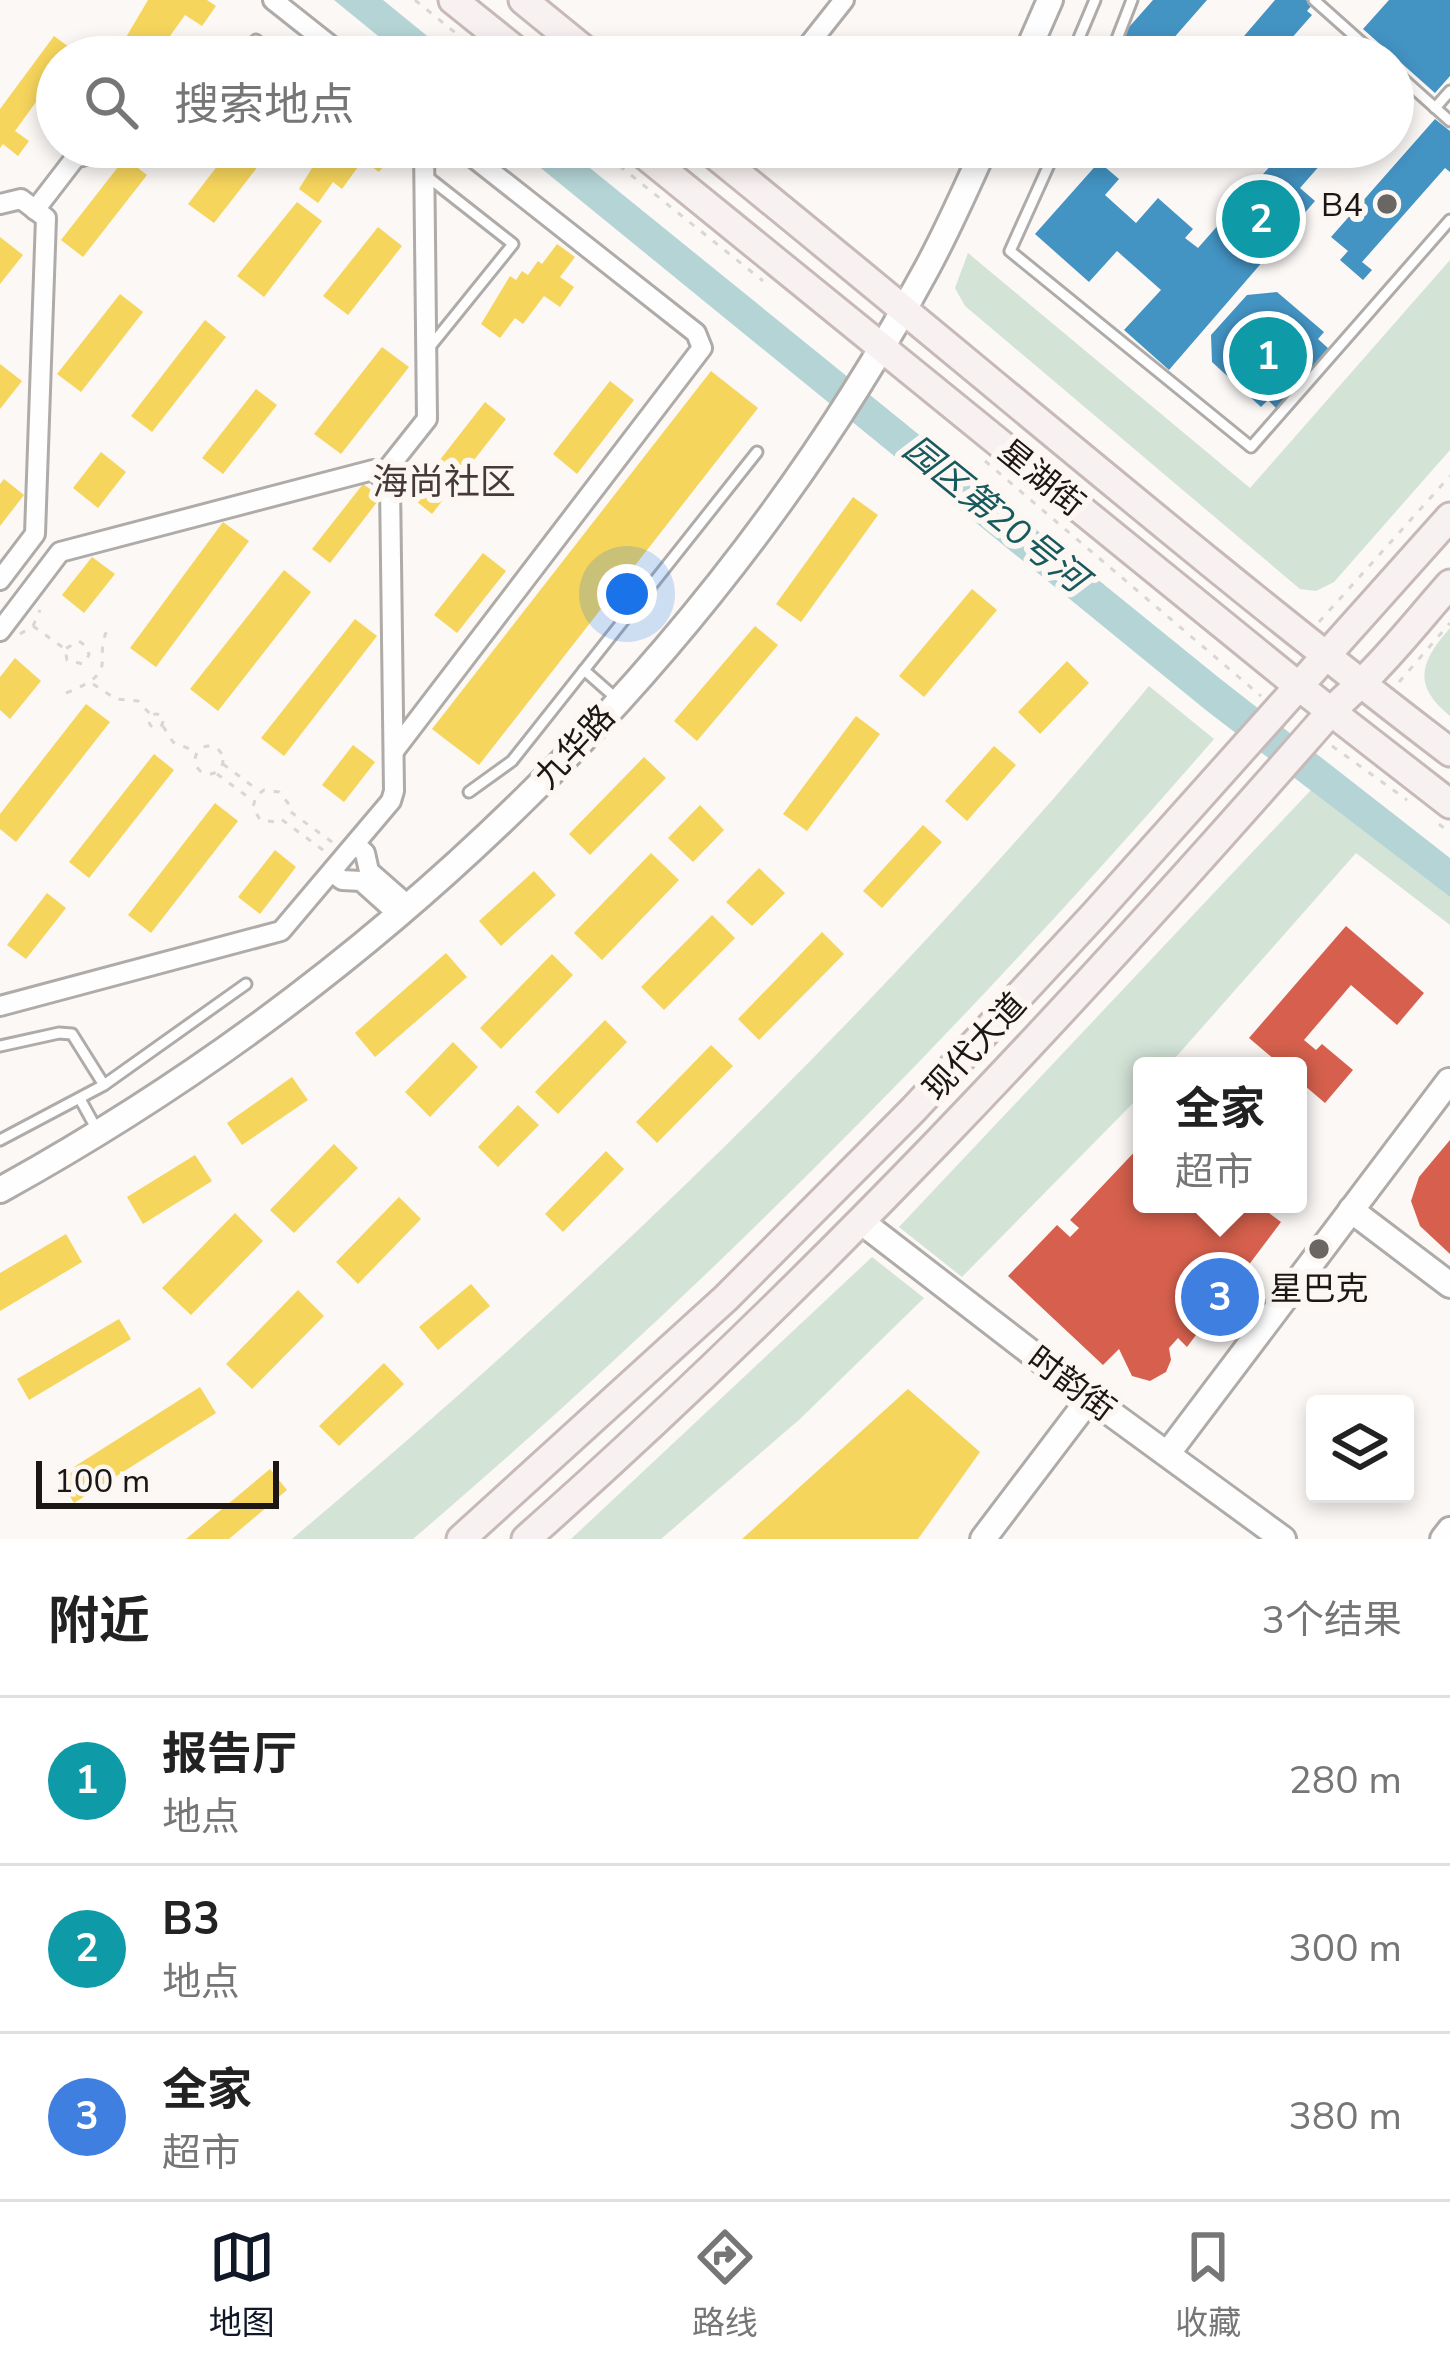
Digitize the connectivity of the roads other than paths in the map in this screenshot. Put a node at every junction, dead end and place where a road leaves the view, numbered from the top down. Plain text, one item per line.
1 (273, 0) edge
2 (453, 0) edge
3 (523, 0) edge
4 (844, 0) edge
5 (1050, 0) edge
6 (1095, 0) edge
7 (1132, 0) edge
8 (1314, 0) edge
9 (318, 36) edge
10 (498, 36) edge
11 (567, 36) edge
12 (816, 36) edge
13 (1034, 36) edge
14 (1078, 36) edge
15 (1118, 36) edge
16 (1354, 36) edge
17 (1414, 89) edge
18 (1450, 91) edge
19 (1435, 108) junction
20 (1450, 121) edge
21 (68, 168) edge
22 (424, 168) edge
23 (487, 168) edge
24 (661, 168) edge
25 (731, 168) edge
26 (975, 168) edge
27 (1048, 168) edge
28 (424, 173) junction
29 (0, 204) edge
30 (35, 210) junction
31 (1450, 220) edge
32 (904, 307) junction
33 (880, 345) junction
34 (426, 352) junction
35 (757, 452) dead end
36 (381, 476) junction
37 (1450, 517) edge
38 (35, 534) junction
39 (60, 552) junction
40 (0, 580) edge
41 (1450, 584) edge
42 (0, 631) edge
43 (1315, 648) junction
44 (584, 670) junction
45 (1287, 677) junction
46 (1360, 683) junction
47 (618, 700) junction
48 (1317, 728) junction
49 (394, 751) junction
50 (1450, 752) edge
51 (469, 792) dead end
52 (1442, 812) edge
53 (356, 844) junction
54 (333, 873) junction
55 (405, 911) junction
56 (246, 985) dead end
57 (0, 1006) edge
58 (0, 1046) edge
59 (1449, 1081) edge
60 (104, 1085) junction
61 (80, 1099) junction
62 (98, 1133) junction
63 (0, 1140) edge
64 (0, 1190) edge
65 (1352, 1210) junction
66 (863, 1223) junction
67 (1450, 1285) edge
68 (1090, 1398) junction
69 (1168, 1453) junction
70 (1450, 1530) edge
71 (461, 1539) edge
72 (526, 1539) edge
73 (983, 1539) edge
74 (1283, 1539) edge
75 (1443, 1539) edge

1 - 9 street
2 - 10 main road
3 - 11 main road
4 - 12 street
5 - 13 street
6 - 14 lane
7 - 15 lane
8 - 16 lane
17 - 19 lane
18 - 19 lane
19 - 20 lane
21 - 30 street
22 - 28 street
23 - 49 street
24 - 33 main road, 星湖街
25 - 32 main road, 星湖街
26 - 32 street, 九华路
27 - 31 lane
28 - 34 street
28 - 34 lane
29 - 30 street
30 - 38 street
32 - 33 street, 九华路
32 - 43 main road, 星湖街
33 - 45 main road, 星湖街
33 - 47 street, 九华路
34 - 36 street
35 - 44 lane
36 - 39 street
36 - 49 street
37 - 43 main road, 现代大道
38 - 39 street
38 - 40 street
39 - 42 street
41 - 46 main road, 现代大道
43 - 45 main road, 现代大道
43 - 46 main road, 星湖街
44 - 47 lane
44 - 51 lane
45 - 48 main road, 星湖街
45 - 71 main road, 现代大道
46 - 48 main road, 现代大道
46 - 50 main road, 星湖街
47 - 55 street, 九华路
48 - 52 main road, 星湖街
48 - 66 main road, 现代大道
49 - 53 street
53 - 54 street
53 - 55 street
54 - 55 street
54 - 57 street
55 - 62 street, 九华路
56 - 60 lane
58 - 60 lane
59 - 65 street
60 - 61 lane
61 - 62 lane
61 - 63 lane
62 - 64 street, 九华路
65 - 67 street
65 - 69 street
66 - 68 street, 时韵街
66 - 72 main road, 现代大道
68 - 69 street, 时韵街
68 - 73 street
69 - 74 street, 时韵街
70 - 75 street

